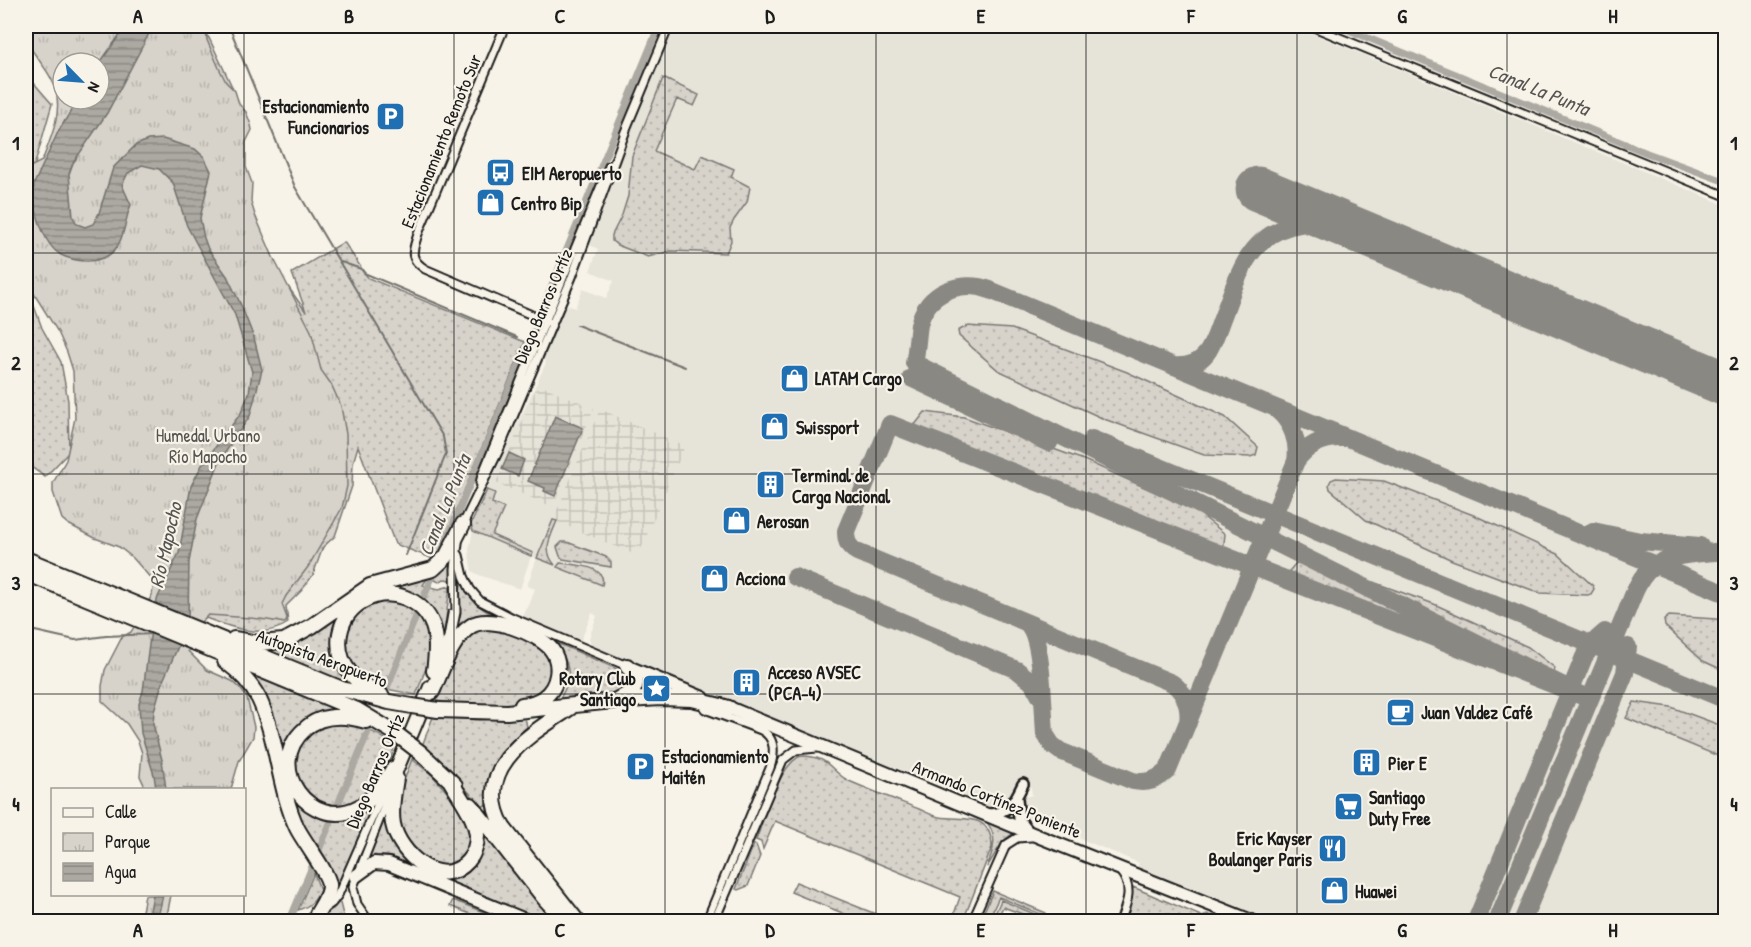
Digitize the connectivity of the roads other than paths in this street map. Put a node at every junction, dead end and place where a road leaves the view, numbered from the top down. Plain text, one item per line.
1 (505, 26) edge
2 (669, 26) edge
3 (1311, 26) edge
4 (1725, 196) edge
5 (549, 323) junction
6 (463, 524) joint
7 (454, 546) junction
8 (26, 559) edge
9 (26, 575) edge
10 (456, 582) junction
11 (210, 635) junction
12 (206, 649) junction
13 (627, 666) junction
14 (434, 671) junction
15 (432, 692) junction
16 (660, 698) junction
17 (613, 701) junction
18 (574, 705) junction
19 (409, 706) junction
20 (729, 708) junction
21 (485, 713) junction
22 (390, 730) junction
23 (825, 748) junction
24 (395, 773) junction
25 (450, 780) junction
26 (1023, 784) dead end
27 (1017, 798) junction
28 (988, 814) junction
29 (1036, 835) junction
30 (1112, 864) junction
31 (356, 876) junction
32 (311, 918) edge
33 (368, 921) edge
34 (530, 921) edge
35 (566, 921) edge
36 (578, 921) edge
37 (706, 921) edge
38 (714, 921) edge
39 (972, 921) edge
40 (1120, 921) edge
41 (1253, 921) edge

1 - 5 street, Estacionamiento Remoto Sur
2 - 5 street, Diego Barros Ortíz
3 - 4 street
5 - 6 street, Diego Barros Ortíz
6 - 7 highway
7 - 10 street, Diego Barros Ortíz
7 - 11 highway
7 - 13 street
8 - 11 highway, Autopista Aeropuerto
9 - 12 highway, Autopista Aeropuerto
10 - 14 street, Diego Barros Ortíz
10 - 15 street, Diego Barros Ortíz
11 - 19 highway, Autopista Aeropuerto
12 - 22 highway, Autopista Aeropuerto
12 - 32 highway
13 - 17 highway
13 - 20 highway, Armando Cortínez Poniente
14 - 19 highway
14 - 24 street, Diego Barros Ortíz
15 - 21 highway
15 - 24 street, Diego Barros Ortíz
16 - 17 highway, Autopista Aeropuerto
16 - 20 highway, Autopista Aeropuerto
16 - 37 street
17 - 18 highway, Autopista Aeropuerto
18 - 21 highway, Autopista Aeropuerto
18 - 36 highway
19 - 21 highway, Autopista Aeropuerto, bridge
20 - 23 highway, Armando Cortínez Poniente
22 - 24 highway
22 - 25 highway, Autopista Aeropuerto, bridge
23 - 28 highway, Armando Cortínez Poniente
23 - 38 street
24 - 25 highway
24 - 31 street, Diego Barros Ortíz
24 - 32 street, Diego Barros Ortíz
25 - 35 highway, Autopista Aeropuerto
26 - 27 street
27 - 28 street
27 - 29 street
28 - 29 highway, Armando Cortínez Poniente
29 - 30 highway, Armando Cortínez Poniente
29 - 39 street
30 - 40 street
30 - 41 highway, Armando Cortínez Poniente
31 - 33 street, Diego Barros Ortíz
31 - 34 highway

